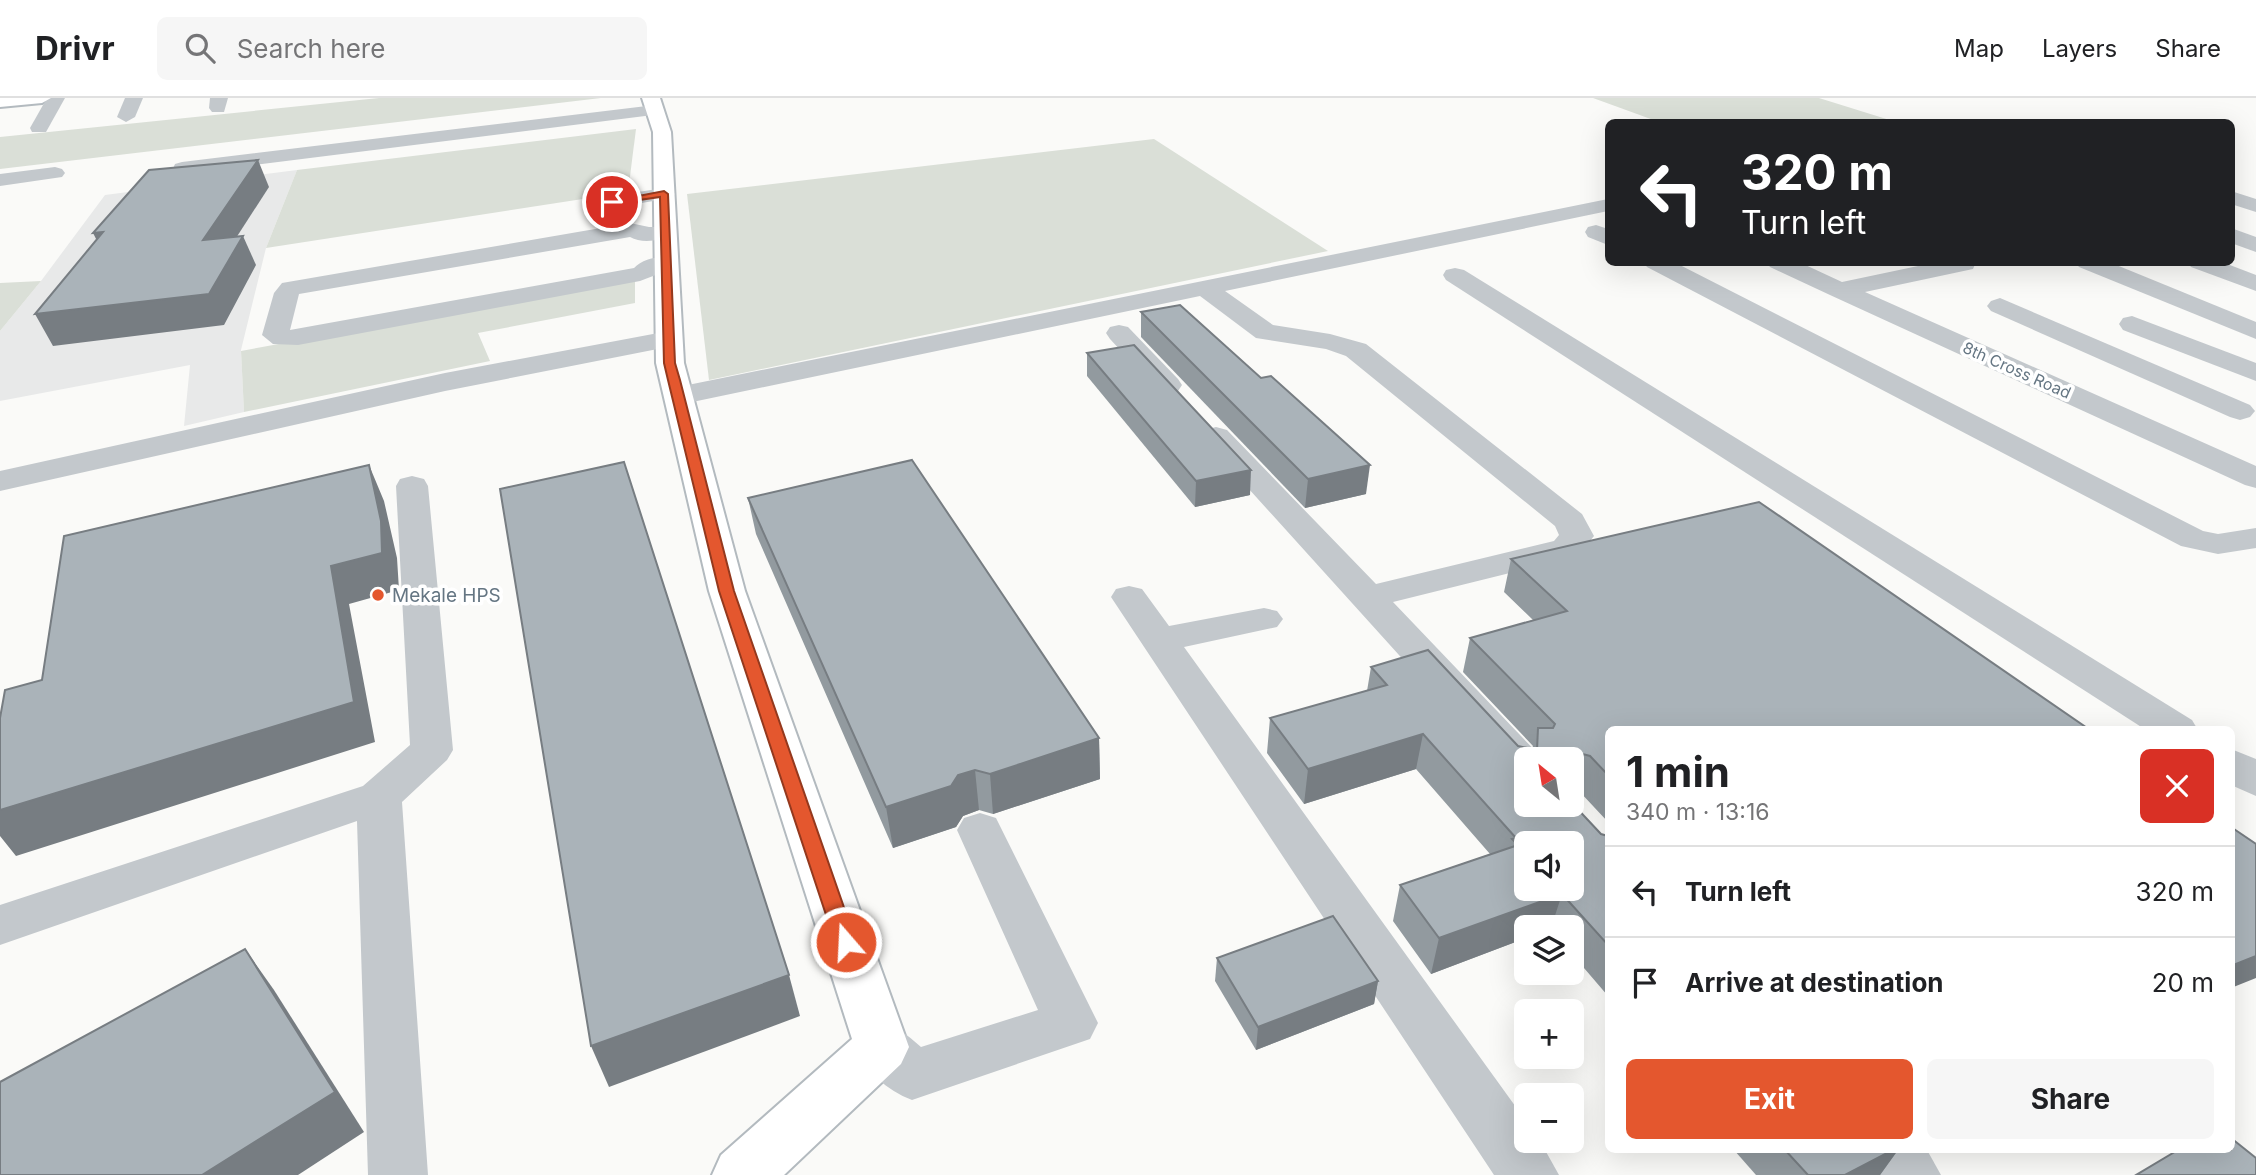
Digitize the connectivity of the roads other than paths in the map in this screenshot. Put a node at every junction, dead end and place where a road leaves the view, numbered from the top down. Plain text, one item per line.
1 (41, 98) edge
2 (55, 98) edge
3 (134, 98) edge
4 (9, 100) edge
5 (653, 104) edge
6 (126, 117) dead end
7 (38, 128) dead end
8 (55, 173) dead end
9 (0, 180) edge
10 (168, 183) edge
11 (2235, 198) edge
12 (612, 202) dead end
13 (1605, 206) edge
14 (2256, 206) edge
15 (665, 230) junction
16 (2235, 237) edge
17 (2256, 245) edge
18 (1663, 266) edge
19 (1787, 266) edge
20 (1955, 266) edge
21 (2097, 266) edge
22 (2209, 266) edge
23 (1455, 275) dead end
24 (2256, 284) edge
25 (1205, 288) junction
26 (1839, 290) junction
27 (2000, 306) dead end
28 (2132, 324) dead end
29 (2256, 331) edge
30 (1119, 333) dead end
31 (669, 339) junction
32 (2256, 373) edge
33 (678, 396) junction
34 (2248, 409) edge
35 (2153, 432) junction
36 (2256, 478) edge
37 (0, 481) edge
38 (412, 486) dead end
39 (2256, 538) edge
40 (1129, 597) dead end
41 (1365, 598) junction
42 (1264, 619) dead end
43 (1158, 640) junction
44 (2171, 726) edge
45 (1514, 755) edge
46 (2235, 767) edge
47 (2256, 780) edge
48 (380, 797) junction
49 (980, 830) dead end
50 (0, 925) edge
51 (882, 1047) junction
52 (1890, 1153) edge
53 (398, 1175) edge
54 (742, 1175) edge
55 (1529, 1175) edge
56 (1911, 1175) edge

1 - 4 street
2 - 7 street
3 - 6 street
5 - 10 street
5 - 15 street
8 - 9 street
11 - 14 street
12 - 15 street
13 - 25 street
15 - 15 street
15 - 31 street
16 - 17 street
18 - 39 street
19 - 26 street, 8th Cross Road
20 - 26 street
21 - 29 street
22 - 24 street
23 - 44 street
25 - 33 street
25 - 41 street
26 - 35 street, 8th Cross Road
27 - 34 street
28 - 32 street
30 - 41 street
31 - 33 street
31 - 37 street
33 - 51 street
34 - 35 street
35 - 36 street, 8th Cross Road
38 - 48 street
40 - 43 street
41 - 45 street
42 - 43 street
43 - 55 street
46 - 47 street
48 - 50 street
48 - 53 street
49 - 51 street
51 - 54 street
52 - 56 street

